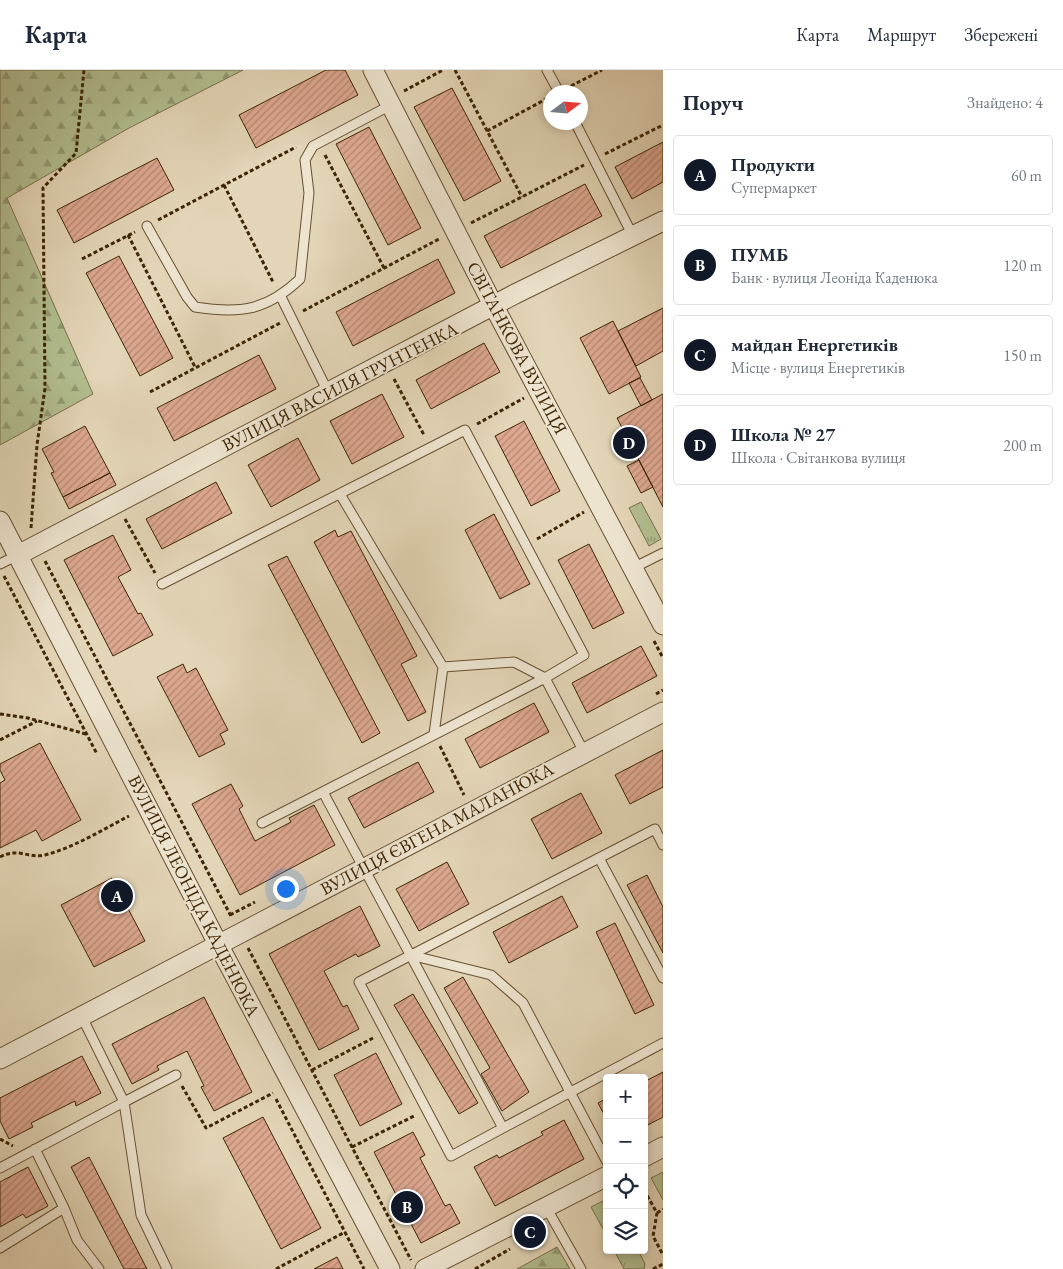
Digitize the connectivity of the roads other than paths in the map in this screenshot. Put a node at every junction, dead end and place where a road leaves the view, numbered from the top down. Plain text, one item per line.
1 (373, 70) edge
2 (547, 70) edge
3 (555, 85) edge
4 (390, 102) junction
5 (579, 130) edge
6 (663, 220) edge
7 (146, 226) road end
8 (633, 236) junction
9 (281, 297) junction
10 (495, 306) junction
11 (328, 392) junction
12 (340, 494) junction
13 (0, 521) edge
14 (663, 553) edge
15 (18, 555) junction
16 (0, 564) edge
17 (633, 568) junction
18 (162, 584) road end
19 (663, 625) edge
20 (442, 666) junction
21 (544, 678) junction
22 (663, 712) edge
23 (434, 734) junction
24 (584, 752) junction
25 (323, 792) junction
26 (262, 823) dead end
27 (663, 844) edge
28 (599, 858) junction
29 (363, 869) junction
30 (218, 944) junction
31 (410, 955) junction
32 (663, 978) edge
33 (82, 1017) junction
34 (663, 1043) edge
35 (0, 1060) edge
36 (176, 1075) road end
37 (570, 1092) junction
38 (124, 1102) junction
39 (504, 1128) junction
40 (663, 1147) edge
41 (35, 1149) junction
42 (603, 1154) edge
43 (648, 1155) edge
44 (0, 1168) edge
45 (603, 1178) edge
46 (546, 1207) junction
47 (64, 1208) junction
48 (0, 1248) edge
49 (418, 1265) edge
50 (99, 1269) edge
51 (167, 1269) edge
52 (390, 1269) edge
53 (581, 1269) edge

1 - 4 street, СВІТАНКОВА ВУЛИЦЯ
2 - 3 lane
4 - 9 lane
4 - 10 street, СВІТАНКОВА ВУЛИЦЯ
5 - 8 lane
6 - 8 street, ВУЛИЦЯ ВАСИЛЯ ГРУНТЕНКА
7 - 9 lane
8 - 10 street, ВУЛИЦЯ ВАСИЛЯ ГРУНТЕНКА
9 - 11 lane
10 - 11 street, ВУЛИЦЯ ВАСИЛЯ ГРУНТЕНКА
10 - 17 street, СВІТАНКОВА ВУЛИЦЯ
11 - 15 street, ВУЛИЦЯ ВАСИЛЯ ГРУНТЕНКА
12 - 18 lane
12 - 20 lane
12 - 21 lane
13 - 15 street, ВУЛИЦЯ ЛЕОНІДА КАДЕНЮКА
14 - 17 lane
15 - 16 lane
15 - 30 street, ВУЛИЦЯ ЛЕОНІДА КАДЕНЮКА
17 - 19 street, СВІТАНКОВА ВУЛИЦЯ
20 - 21 lane
20 - 23 lane
21 - 23 lane
21 - 24 lane
22 - 24 street, ВУЛИЦЯ ЄВГЕНА МАЛАНЮКА
23 - 25 lane
24 - 29 street, ВУЛИЦЯ ЄВГЕНА МАЛАНЮКА
25 - 26 lane
25 - 29 lane
27 - 28 lane
28 - 31 lane
28 - 32 lane
29 - 30 street, ВУЛИЦЯ ЄВГЕНА МАЛАНЮКА
29 - 31 lane
30 - 33 street, ВУЛИЦЯ ЄВГЕНА МАЛАНЮКА
30 - 52 street, ВУЛИЦЯ ЛЕОНІДА КАДЕНЮКА
31 - 37 lane
31 - 39 lane
31 - 39 lane
33 - 35 street, ВУЛИЦЯ ЄВГЕНА МАЛАНЮКА
33 - 38 lane
34 - 37 lane
36 - 38 lane
37 - 39 lane
37 - 42 lane
38 - 41 lane
38 - 51 lane
40 - 43 street
41 - 44 lane
41 - 47 lane
45 - 46 street
46 - 49 street
46 - 53 lane
47 - 48 lane
47 - 50 lane

